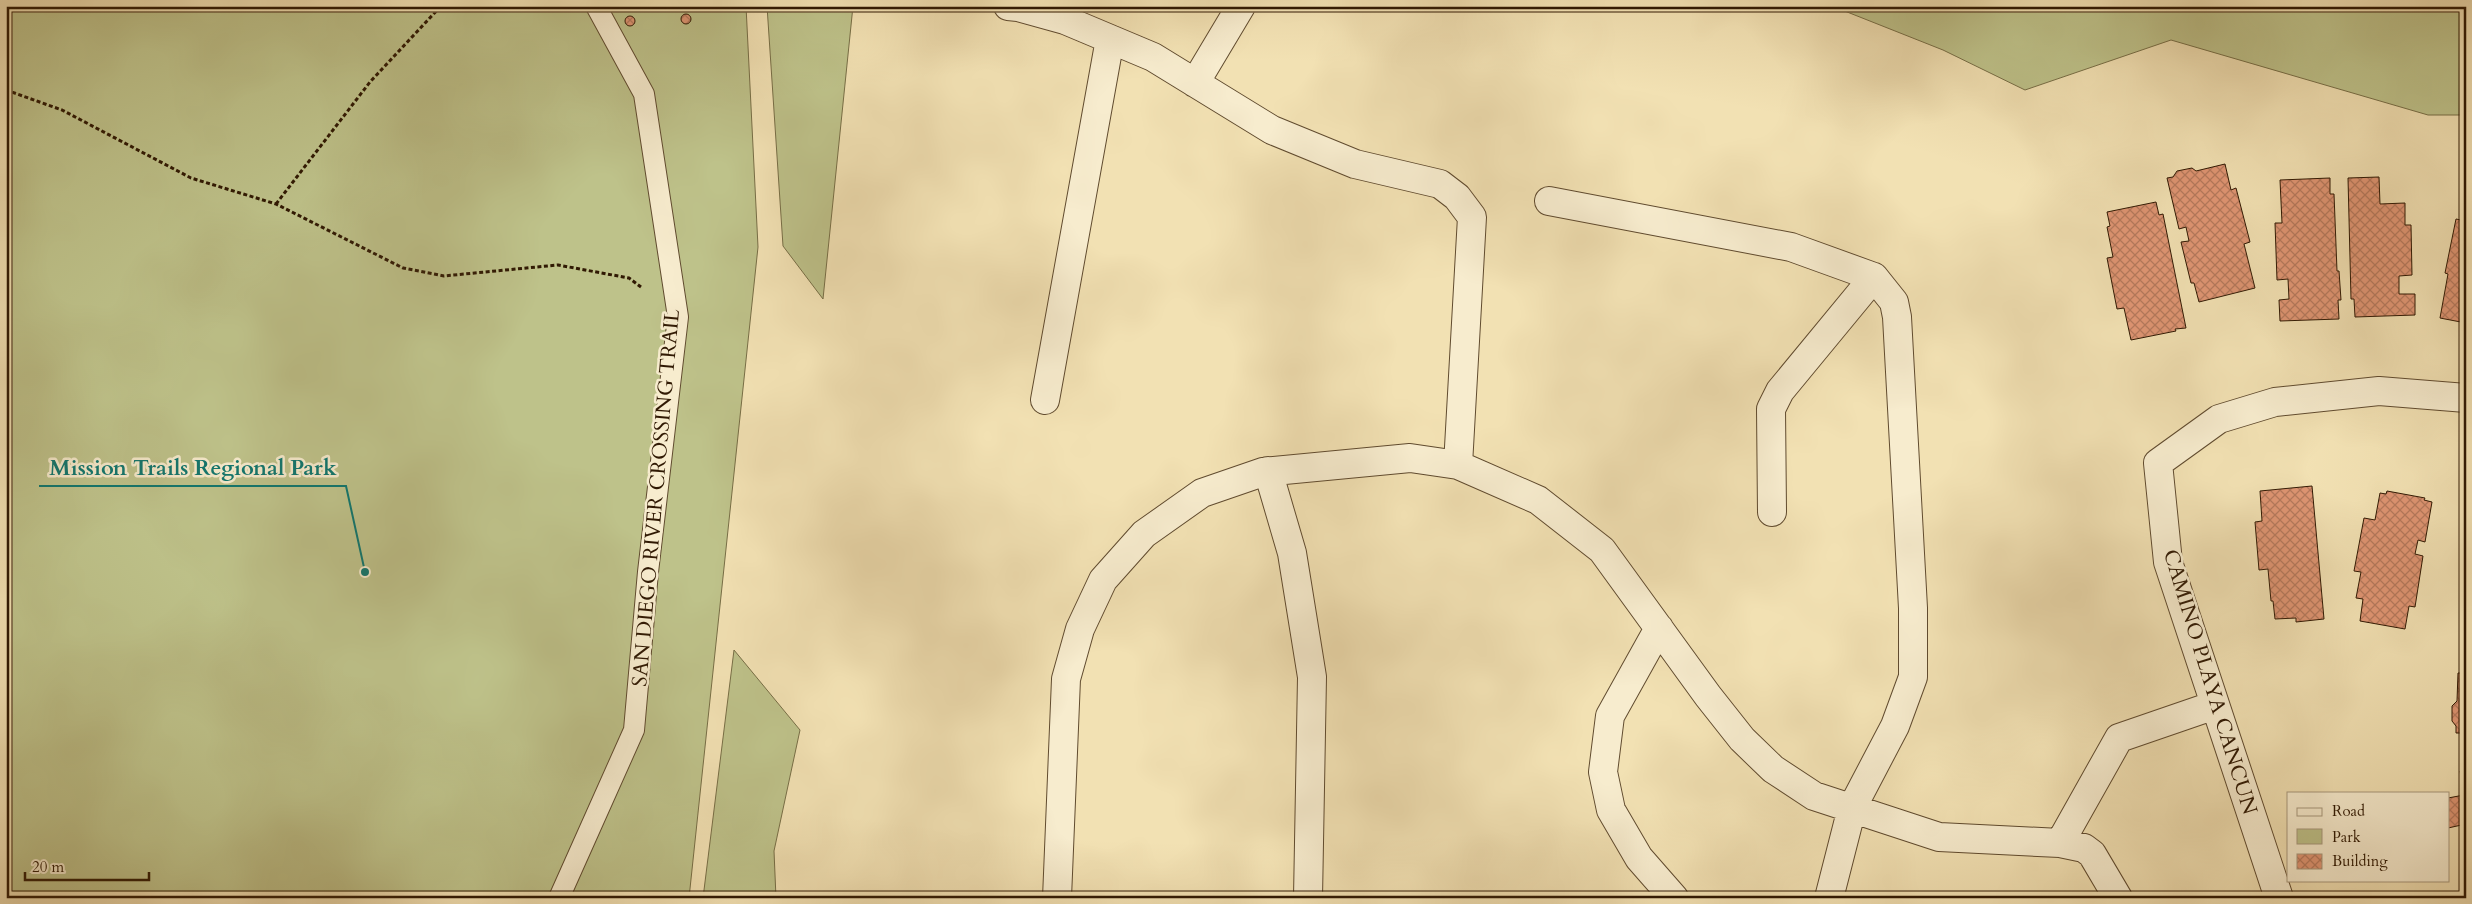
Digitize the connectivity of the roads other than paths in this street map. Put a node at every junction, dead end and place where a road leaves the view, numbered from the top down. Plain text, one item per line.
1 (596, 6) edge
2 (1008, 6) edge
3 (1241, 6) edge
4 (1110, 39) junction
5 (1195, 83) junction
6 (1549, 201) dead end
7 (1874, 277) junction
8 (2466, 398) edge
9 (1045, 400) dead end
10 (1458, 465) junction
11 (1268, 471) junction
12 (1772, 512) dead end
13 (1659, 628) junction
14 (2215, 705) junction
15 (1852, 808) junction
16 (2060, 842) junction
17 (559, 898) edge
18 (1057, 898) edge
19 (1308, 898) edge
20 (1674, 898) edge
21 (1829, 898) edge
22 (2118, 898) edge
23 (2279, 898) edge

1 - 17 lane, SAN DIEGO RIVER CROSSING TRAIL
2 - 4 street
3 - 5 street
4 - 5 street
4 - 9 street
5 - 10 street
6 - 7 street
7 - 12 street
7 - 15 street
8 - 14 street, CAMINO PLAYA CANCUN
10 - 11 street
10 - 13 street
11 - 18 street
11 - 19 street
13 - 15 street
13 - 20 street
14 - 16 street
14 - 23 street, CAMINO PLAYA CANCUN
15 - 16 street
15 - 21 street
16 - 22 street

